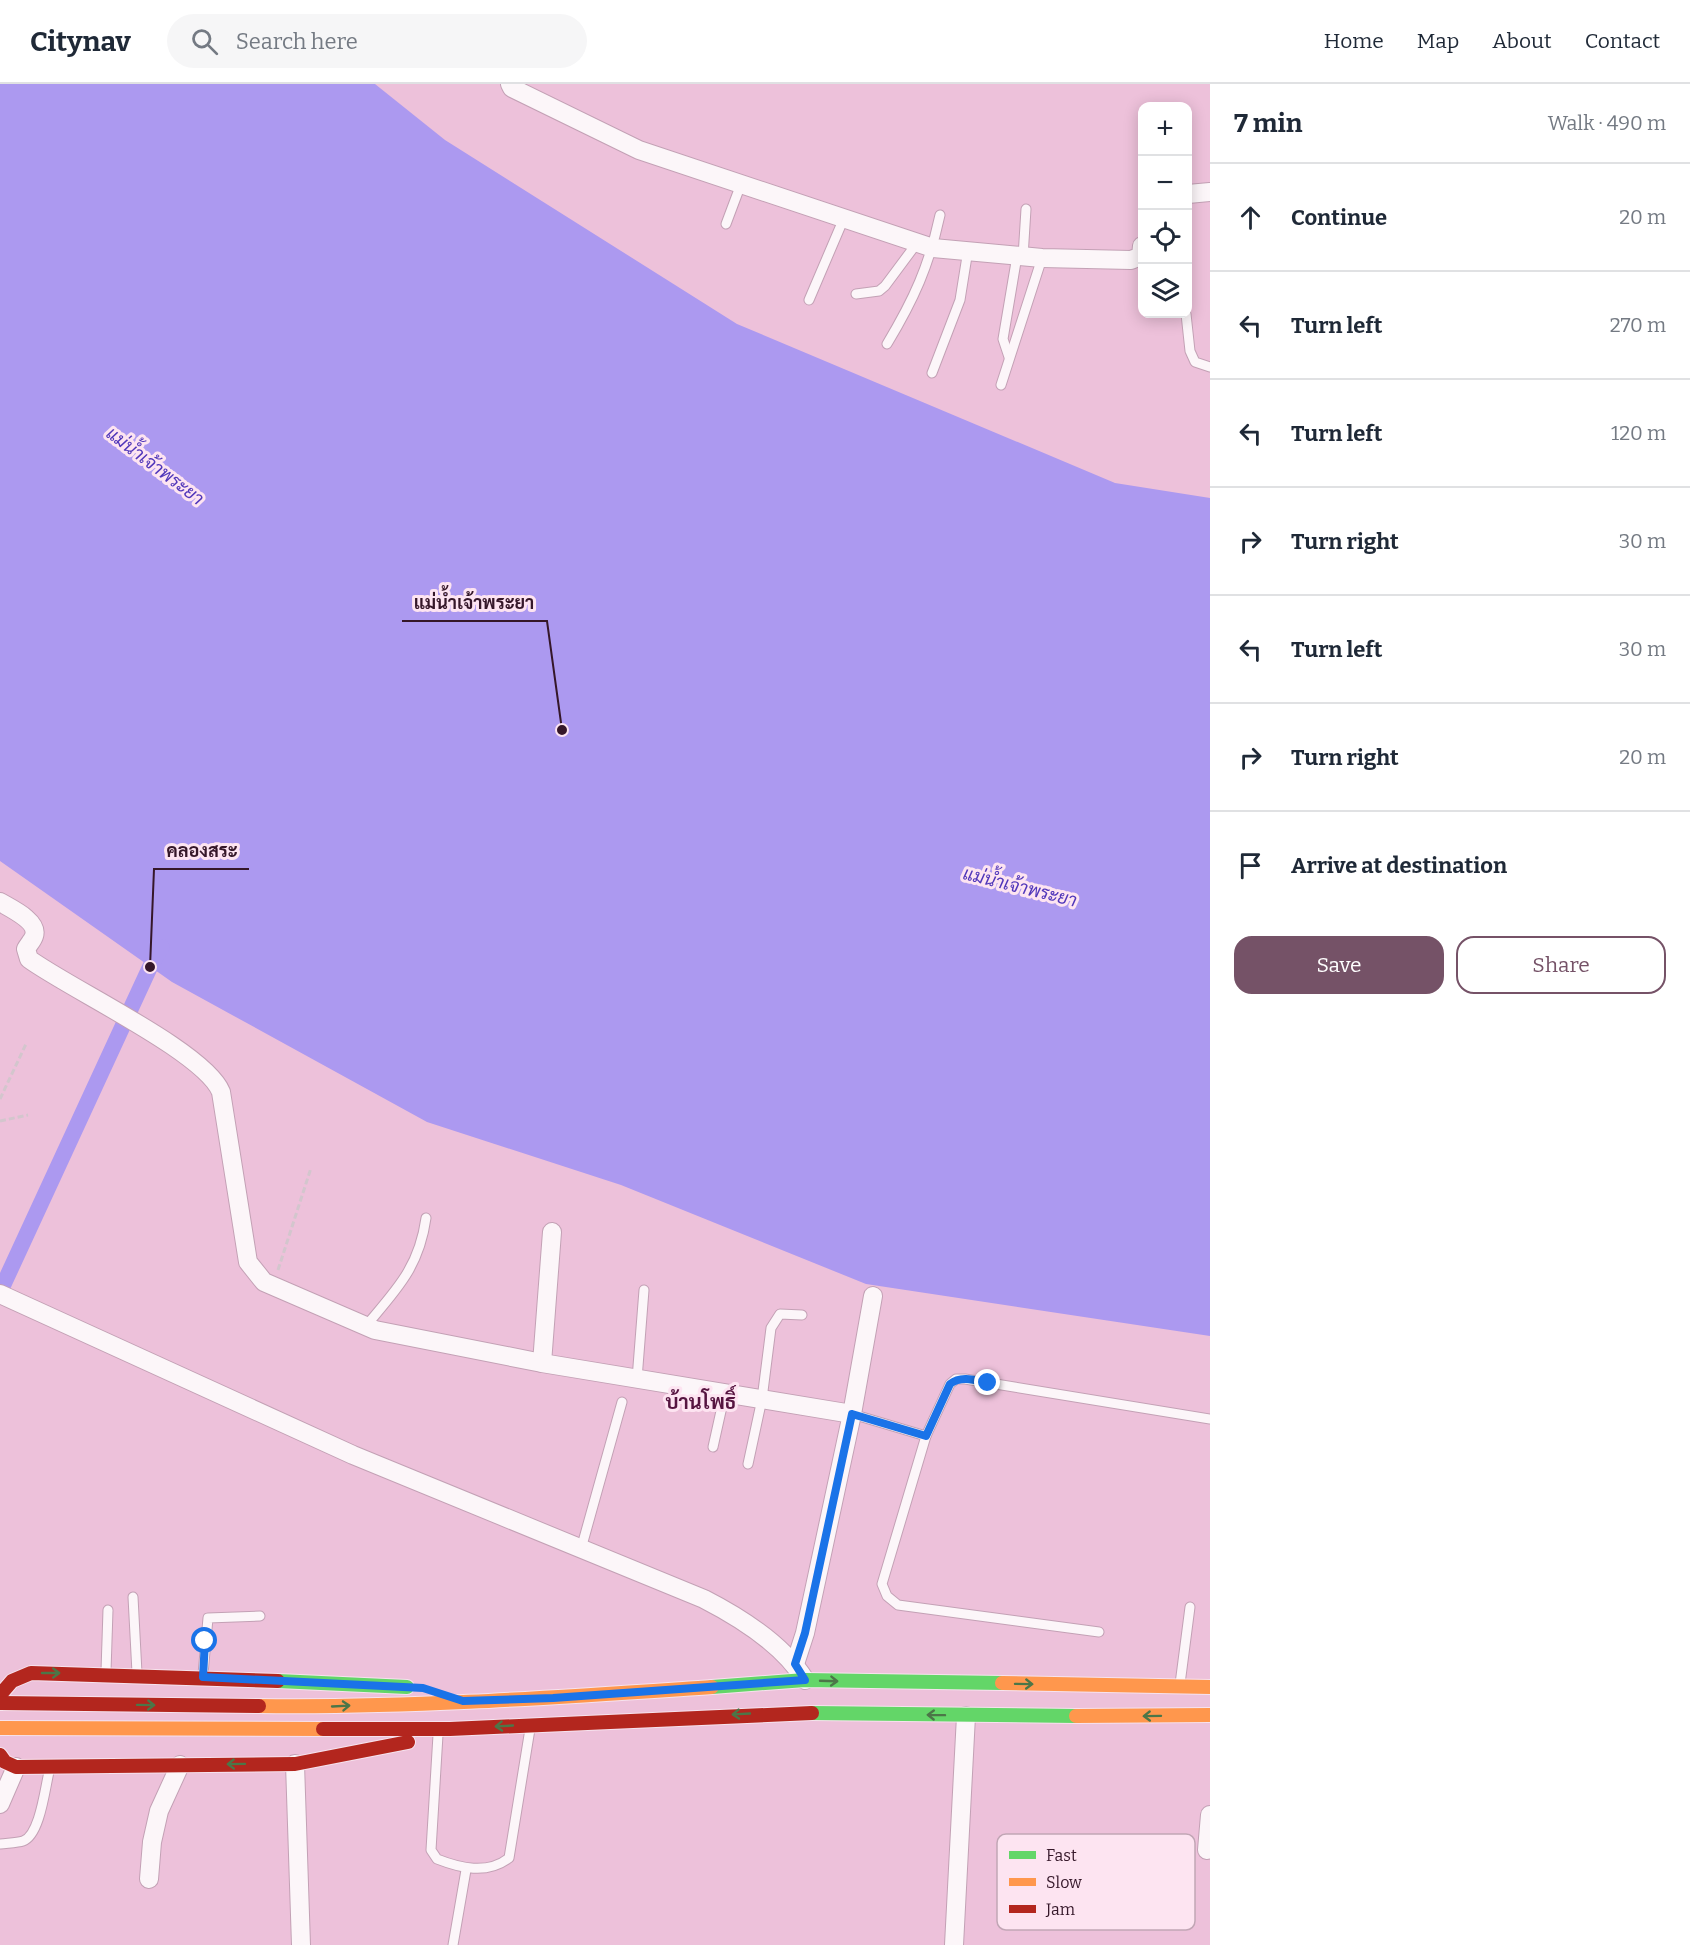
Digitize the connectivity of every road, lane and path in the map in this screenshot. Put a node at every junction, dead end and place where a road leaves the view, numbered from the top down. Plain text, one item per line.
1 (510, 84) edge
2 (741, 184) junction
3 (1210, 192) edge
4 (1192, 194) edge
5 (1026, 209) dead end
6 (940, 215) dead end
7 (844, 218) junction
8 (726, 224) dead end
9 (925, 246) junction
10 (968, 250) junction
11 (1138, 256) edge
12 (1020, 257) junction
13 (1042, 258) junction
14 (856, 294) dead end
15 (808, 300) dead end
16 (1186, 318) edge
17 (887, 344) dead end
18 (1009, 357) junction
19 (1210, 367) edge
20 (932, 373) dead end
21 (1001, 385) dead end
22 (0, 902) edge
23 (26, 1044) dead end
24 (0, 1099) edge
25 (28, 1115) dead end
26 (0, 1121) edge
27 (311, 1168) dead end
28 (426, 1218) dead end
29 (552, 1232) dead end
30 (273, 1286) junction
31 (644, 1290) dead end
32 (0, 1294) edge
33 (873, 1296) dead end
34 (802, 1315) dead end
35 (365, 1327) junction
36 (542, 1363) junction
37 (638, 1379) junction
38 (725, 1393) junction
39 (762, 1399) junction
40 (622, 1402) dead end
41 (852, 1414) junction
42 (1210, 1419) edge
43 (926, 1436) junction
44 (713, 1447) dead end
45 (748, 1464) dead end
46 (581, 1549) junction
47 (133, 1597) dead end
48 (1190, 1607) dead end
49 (108, 1610) dead end
50 (260, 1616) dead end
51 (1099, 1632) dead end
52 (795, 1664) junction
53 (106, 1674) junction
54 (137, 1675) junction
55 (203, 1677) junction
56 (805, 1680) junction
57 (1180, 1687) junction
58 (1210, 1687) edge
59 (0, 1695) edge
60 (463, 1701) junction
61 (0, 1703) edge
62 (1210, 1715) edge
63 (966, 1716) junction
64 (530, 1724) junction
65 (0, 1728) edge
66 (444, 1732) junction
67 (0, 1755) edge
68 (295, 1764) junction
69 (180, 1765) junction
70 (50, 1766) junction
71 (16, 1767) junction
72 (0, 1804) edge
73 (1210, 1815) edge
74 (0, 1844) edge
75 (1207, 1850) dead end
76 (466, 1870) junction
77 (149, 1879) dead end
78 (301, 1945) edge
79 (453, 1945) edge
80 (954, 1945) edge

1 - 2 street
2 - 7 street
2 - 8 lane
3 - 4 street
5 - 12 lane
6 - 9 lane
7 - 9 street
7 - 15 lane
9 - 10 street
9 - 14 lane
9 - 17 lane
10 - 12 street
10 - 20 lane
11 - 13 street
12 - 13 street
12 - 18 lane
13 - 18 lane
16 - 19 lane
18 - 21 lane
22 - 30 street
23 - 24 path
25 - 26 path
27 - 30 path
28 - 35 lane
29 - 36 street
30 - 35 street
31 - 37 lane
32 - 46 street
33 - 41 street
34 - 39 lane
35 - 36 street
36 - 37 street
37 - 38 street
38 - 39 street
38 - 44 lane
39 - 41 street
39 - 45 lane
40 - 46 lane
41 - 43 lane
41 - 52 street
42 - 43 lane
43 - 51 lane
46 - 52 street
47 - 54 lane
48 - 57 lane
49 - 53 lane
50 - 55 lane
52 - 56 street
53 - 54 main road
59 -> 53 main road
54 - 55 main road
55 - 60 main road
56 -> 57 main road
56 - 60 main road
57 - 58 main road
61 -> 60 main road
62 -> 63 main road
63 -> 64 main road
63 - 80 street
64 -> 66 main road
64 - 76 lane
65 - 66 main road
66 - 68 main road
66 - 76 lane
67 - 71 main road
68 -> 69 main road
68 - 78 street
69 - 70 main road
69 - 77 street
70 - 71 main road
70 - 74 lane
71 - 72 street
73 - 75 street
76 - 79 lane

